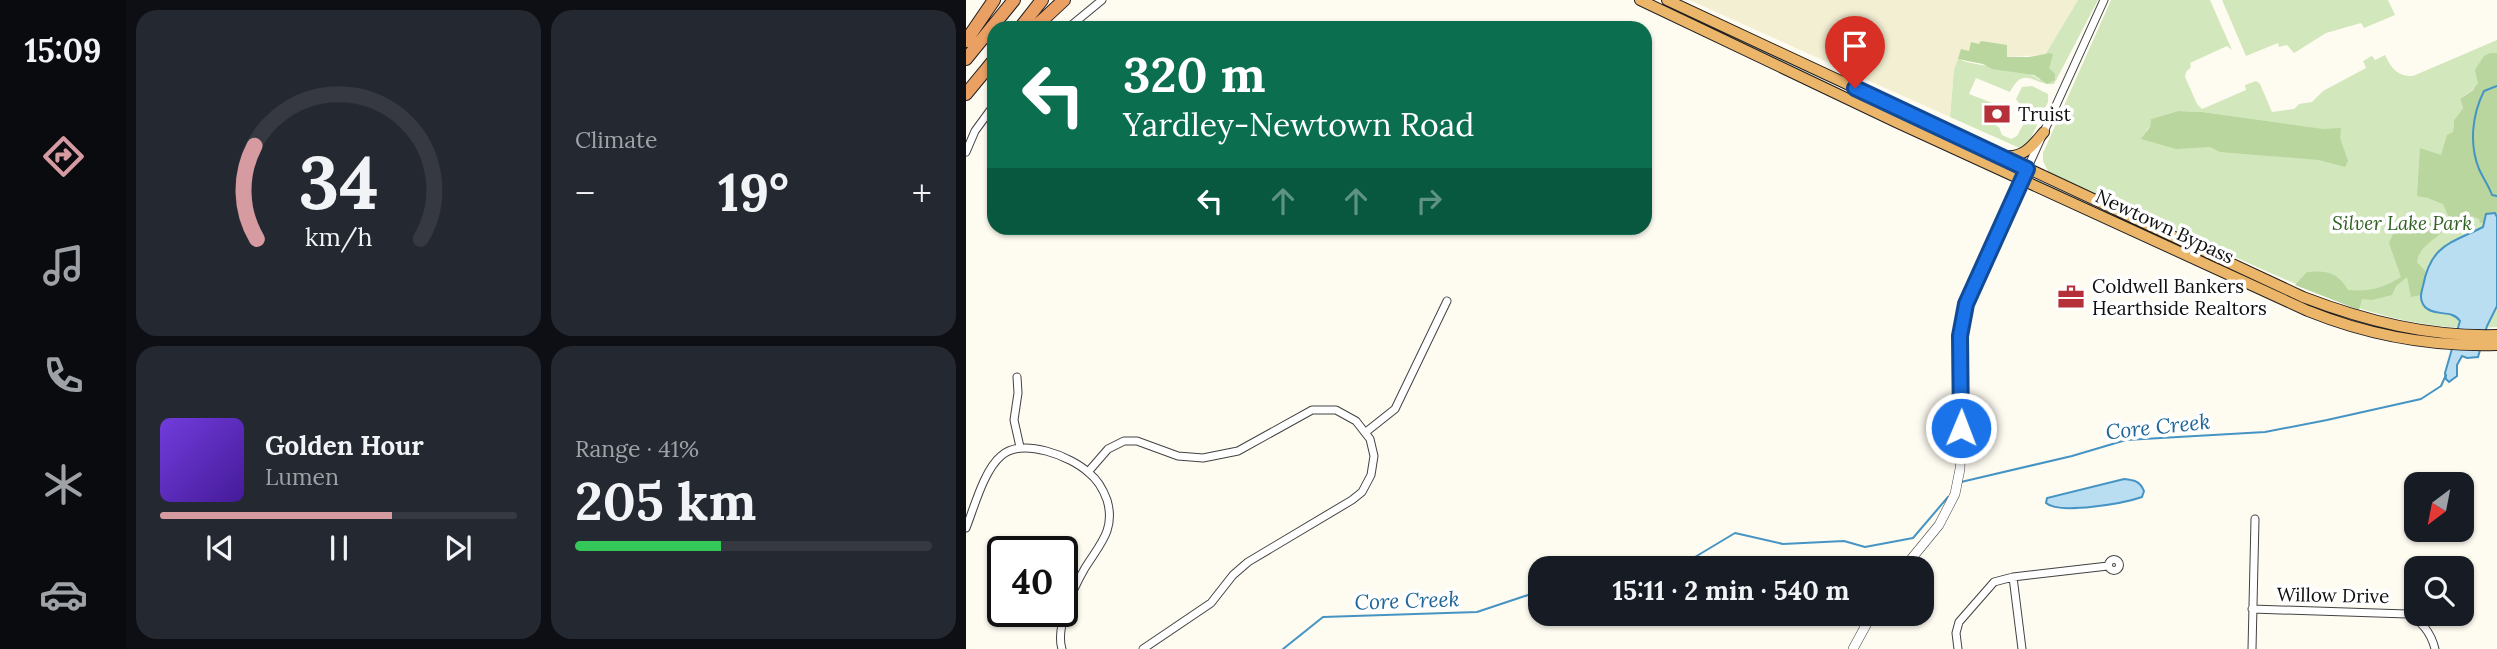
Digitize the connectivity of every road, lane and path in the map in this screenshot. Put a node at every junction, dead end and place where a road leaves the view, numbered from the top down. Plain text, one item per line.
1 (995, 0) edge
2 (1014, 0) edge
3 (1042, 0) edge
4 (1065, 0) edge
5 (1102, 0) edge
6 (1640, 0) edge
7 (1667, 0) edge
8 (2104, 0) edge
9 (997, 21) edge
10 (1026, 21) edge
11 (1042, 21) edge
12 (1076, 21) edge
13 (987, 34) edge
14 (966, 41) edge
15 (966, 60) edge
16 (987, 69) edge
17 (987, 75) edge
18 (966, 95) edge
19 (987, 115) edge
20 (2044, 132) junction
21 (966, 152) edge
22 (2001, 156) junction
23 (2025, 174) junction
24 (1447, 301) dead end
25 (2495, 340) edge
26 (1017, 377) dead end
27 (1366, 432) junction
28 (1020, 447) junction
29 (1088, 472) junction
30 (2255, 519) dead end
31 (966, 528) edge
32 (1914, 556) edge
33 (2108, 566) dead end
34 (2013, 577) junction
35 (2252, 608) junction
36 (1865, 626) edge
37 (1062, 649) edge
38 (1143, 649) edge
39 (1853, 649) edge
40 (1958, 649) edge
41 (2022, 649) edge
42 (2252, 649) edge
43 (2435, 649) edge

1 - 14 highway
2 - 9 highway
3 - 10 highway
4 - 11 highway
5 - 12 street
6 - 23 highway
7 - 22 highway
8 - 20 street
13 - 15 highway
16 - 18 highway
17 - 18 highway
19 - 21 street
20 - 22 highway
20 - 23 street
22 - 23 highway
23 - 25 highway, Newtown Bypass
23 - 25 highway, Newtown Bypass
23 - 32 street
24 - 27 street
26 - 28 street
27 - 29 street
27 - 38 street
28 - 29 street
28 - 31 street
29 - 37 street
30 - 35 street, Willow Drive
33 - 34 street
34 - 40 street
34 - 41 street
35 - 42 street, Willow Drive
35 - 43 street, Willow Drive
36 - 39 street

